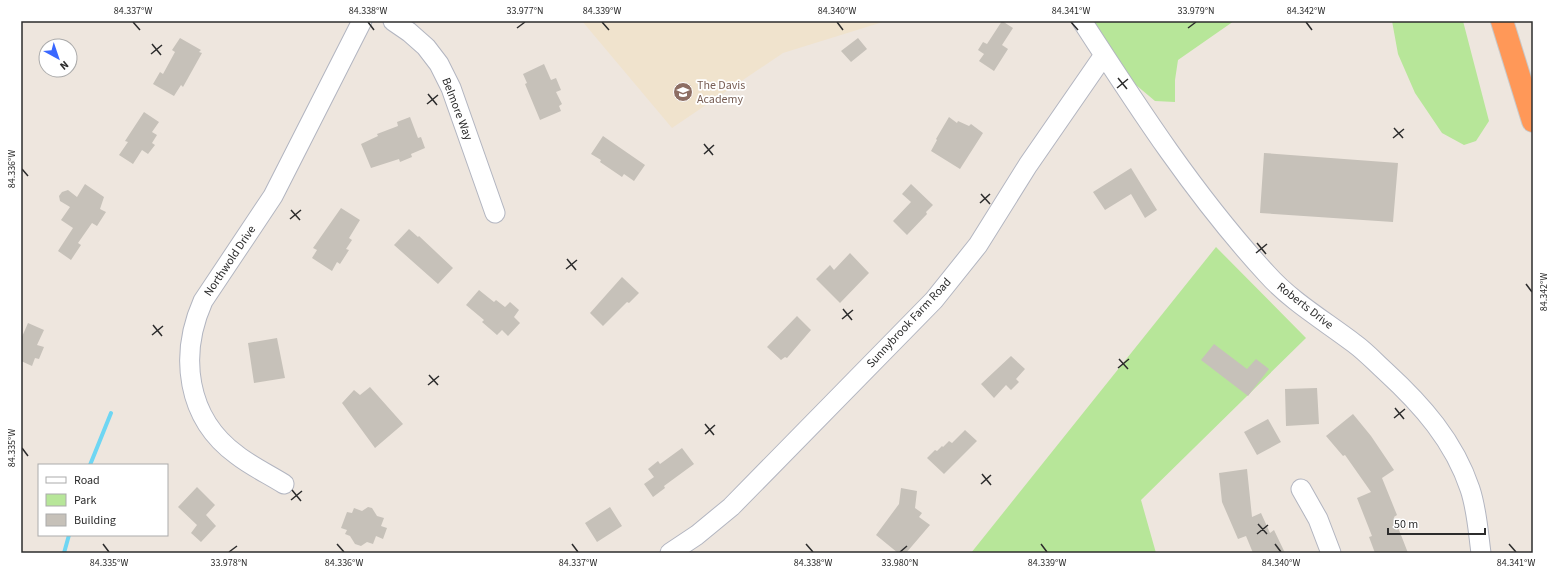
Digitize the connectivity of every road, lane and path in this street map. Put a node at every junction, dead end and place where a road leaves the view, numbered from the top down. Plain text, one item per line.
1 (362, 21) edge
2 (393, 21) edge
3 (1082, 21) edge
4 (1502, 21) edge
5 (1104, 55) junction
6 (1533, 121) edge
7 (495, 214) dead end
8 (284, 484) dead end
9 (1301, 489) dead end
10 (1481, 552) edge
11 (670, 553) edge
12 (1331, 553) edge

1 - 8 street, Northwold Drive
2 - 7 street, Belmore Way
3 - 5 street, Roberts Drive
4 - 6 highway
5 - 10 street, Roberts Drive
5 - 11 street, Sunnybrook Farm Road
9 - 12 street

